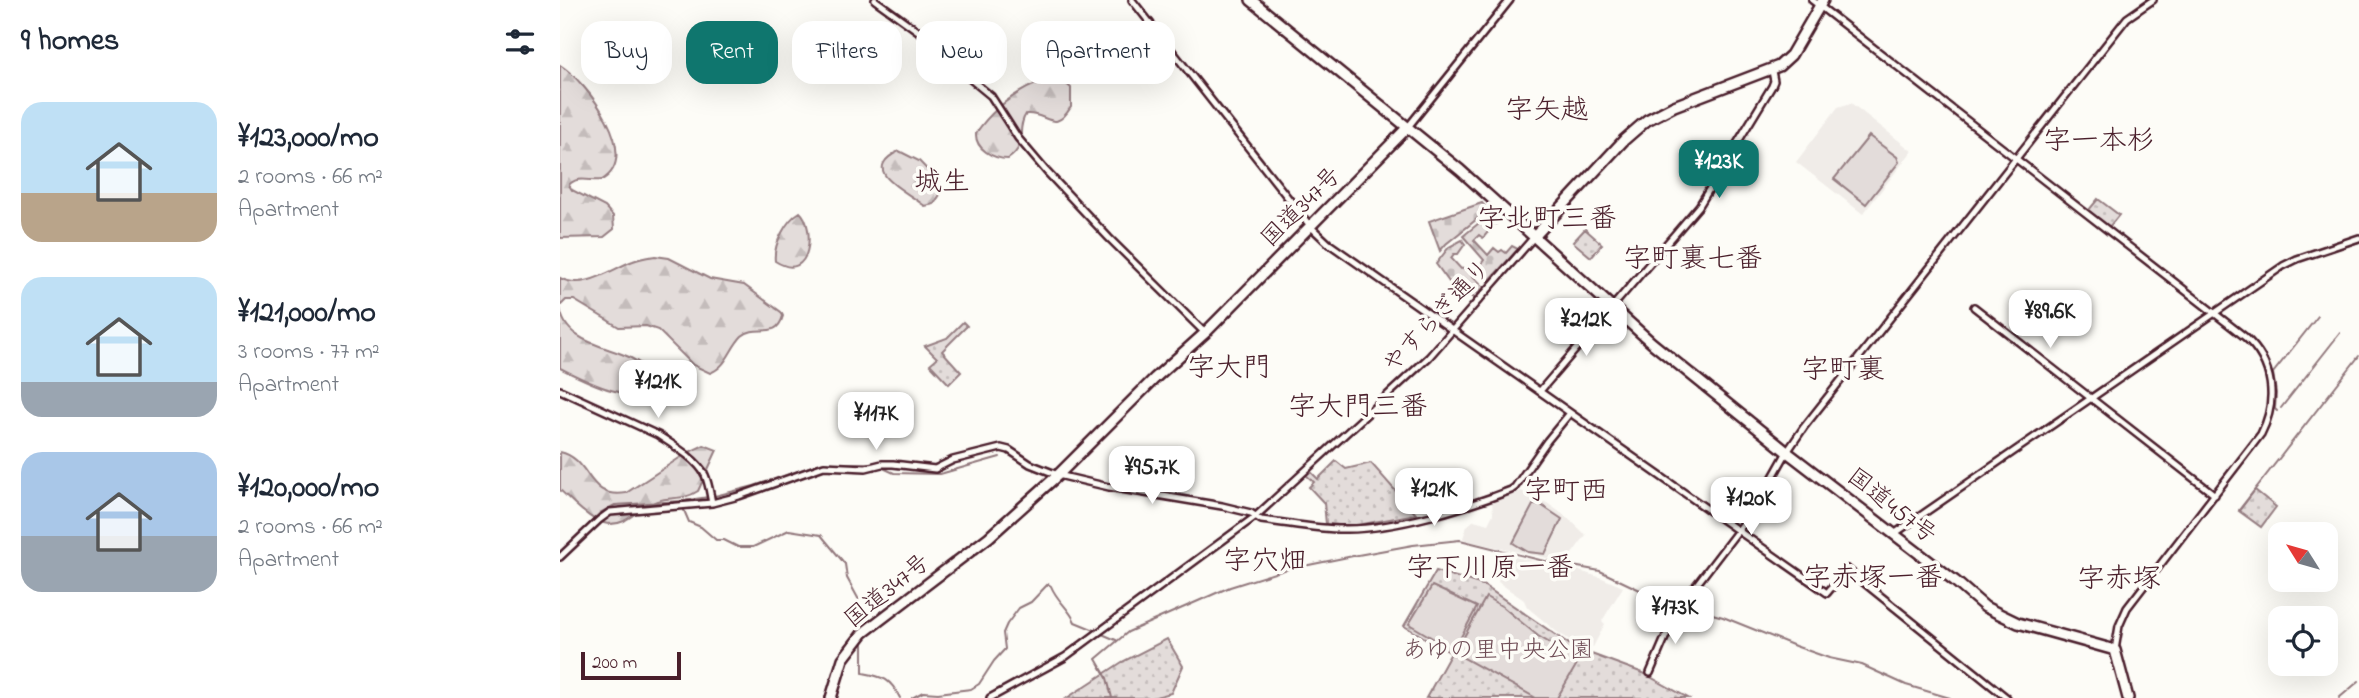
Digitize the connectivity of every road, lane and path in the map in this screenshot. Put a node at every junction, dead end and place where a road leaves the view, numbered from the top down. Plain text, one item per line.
1 (875, 0) edge
2 (1132, 0) edge
3 (1251, 0) edge
4 (1510, 0) edge
5 (2153, 0) edge
6 (1818, 2) edge
7 (1772, 71) junction
8 (1408, 127) junction
9 (2017, 159) junction
10 (1311, 227) junction
11 (1534, 237) junction
12 (2359, 238) edge
13 (1612, 307) junction
14 (1974, 307) dead end
15 (2213, 313) junction
16 (1452, 330) junction
17 (1205, 333) junction
18 (560, 390) edge
19 (1540, 391) junction
20 (2090, 398) junction
21 (1570, 413) junction
22 (1787, 452) junction
23 (1058, 475) junction
24 (2214, 495) junction
25 (711, 498) junction
26 (1256, 516) junction
27 (1739, 531) junction
28 (1894, 534) junction
29 (560, 557) edge
30 (2115, 650) junction
31 (1650, 673) dead end
32 (831, 698) edge
33 (990, 698) edge
34 (2007, 698) edge
35 (2128, 698) edge

1 - 17 street
2 - 10 street
3 - 8 highway
4 - 8 street
5 - 9 street
6 - 7 highway
6 - 9 street
7 - 11 highway
7 - 13 street
8 - 10 highway, 国道347号
8 - 11 highway
9 - 15 street
9 - 22 street
10 - 16 street
10 - 17 highway, 国道347号
11 - 13 highway, 国道457号
11 - 16 street, やすらぎ通り
12 - 15 street
13 - 19 street
13 - 22 highway, 国道457号
14 - 20 street
15 - 20 street
15 - 24 street
16 - 19 street
16 - 26 street, やすらぎ通り
17 - 23 highway, 国道347号
18 - 25 street
19 - 21 street
20 - 24 street
20 - 28 street
21 - 26 street
21 - 27 street
22 - 27 street
22 - 28 highway, 国道457号
23 - 25 street
23 - 26 street
23 - 32 highway, 国道347号
24 - 30 street
25 - 29 street
26 - 33 street, やすらぎ通り
27 - 31 street
27 - 34 street
28 - 30 highway, 国道457号
30 - 35 highway

